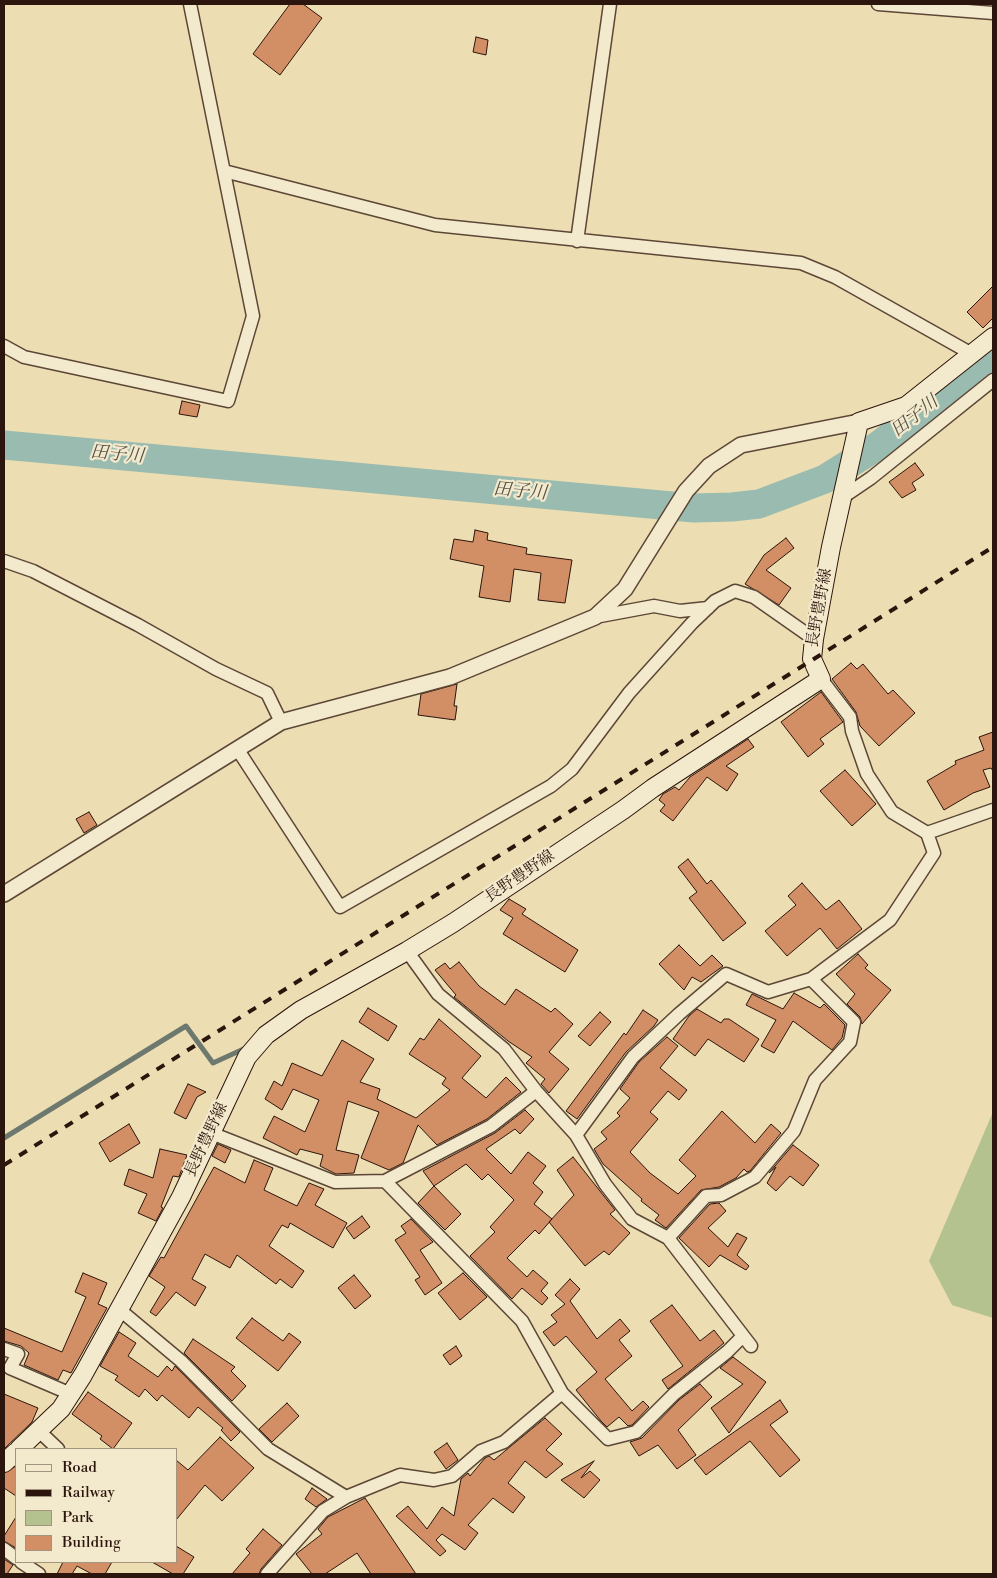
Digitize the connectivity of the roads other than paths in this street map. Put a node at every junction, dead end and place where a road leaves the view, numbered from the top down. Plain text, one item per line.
1 (190, 4) edge
2 (610, 4) edge
3 (878, 4) edge
4 (981, 4) edge
5 (992, 13) edge
6 (224, 171) junction
7 (577, 241) junction
8 (993, 337) edge
9 (4, 346) edge
10 (972, 354) junction
11 (993, 380) edge
12 (859, 422) junction
13 (844, 492) junction
14 (4, 561) edge
15 (708, 608) junction
16 (595, 617) junction
17 (814, 639) junction
18 (821, 679) junction
19 (281, 722) junction
20 (238, 750) junction
21 (993, 810) edge
22 (927, 834) junction
23 (4, 894) edge
24 (407, 952) junction
25 (811, 980) junction
26 (536, 1091) junction
27 (211, 1133) junction
28 (576, 1135) junction
29 (385, 1181) junction
30 (668, 1238) junction
31 (120, 1310) junction
32 (4, 1349) edge
33 (562, 1393) junction
34 (71, 1394) junction
35 (39, 1431) junction
36 (19, 1448) edge
37 (57, 1448) edge
38 (15, 1452) edge
39 (4, 1463) edge
40 (346, 1497) junction
41 (4, 1549) edge
42 (15, 1557) edge
43 (23, 1563) edge
44 (40, 1574) edge
45 (267, 1574) edge

1 - 6 street
2 - 7 street
3 - 5 street
4 - 5 street
6 - 7 street
6 - 9 street
7 - 10 street
8 - 10 main road
10 - 12 main road
11 - 13 street
12 - 13 main road, 長野豊野線
12 - 16 street
13 - 17 main road, 長野豊野線
14 - 19 street
15 - 16 street
15 - 17 street
15 - 20 street
16 - 19 street
17 - 18 main road, 長野豊野線
18 - 22 street
18 - 24 main road, 長野豊野線
19 - 20 street
20 - 23 street
21 - 22 street
22 - 25 street
24 - 26 street
24 - 27 main road, 長野豊野線
25 - 28 street
25 - 30 street
26 - 28 street
26 - 29 street
27 - 29 street
27 - 31 main road, 長野豊野線
28 - 30 street
29 - 33 street
30 - 33 street
31 - 34 main road, 長野豊野線
31 - 40 street
32 - 34 street
33 - 40 street
34 - 35 main road, 長野豊野線
35 - 36 main road, 長野豊野線
35 - 37 street
38 - 39 main road, 長野豊野線
40 - 45 street
41 - 42 street
43 - 44 street

